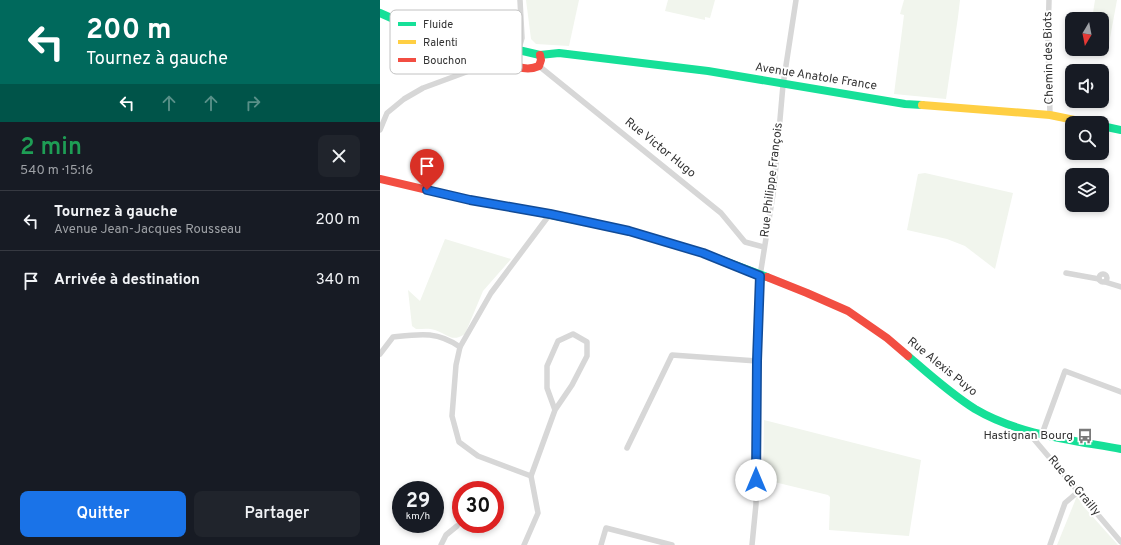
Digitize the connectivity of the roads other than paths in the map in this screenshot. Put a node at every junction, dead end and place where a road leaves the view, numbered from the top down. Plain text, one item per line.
1 (520, 0) edge
2 (796, 0) edge
3 (1049, 0) edge
4 (521, 10) edge
5 (380, 13) edge
6 (390, 17) edge
7 (522, 54) edge
8 (540, 55) junction
9 (539, 66) junction
10 (522, 67) edge
11 (458, 74) edge
12 (783, 85) junction
13 (1050, 115) junction
14 (1065, 118) edge
15 (1109, 127) edge
16 (380, 130) edge
17 (1121, 130) edge
18 (380, 179) edge
19 (550, 214) junction
20 (764, 247) junction
21 (1066, 273) dead end
22 (760, 276) junction
23 (1121, 286) edge
24 (460, 347) junction
25 (380, 354) edge
26 (757, 361) junction
27 (1121, 392) edge
28 (555, 410) junction
29 (1027, 430) junction
30 (1042, 434) junction
31 (627, 448) dead end
32 (1121, 449) edge
33 (531, 476) junction
34 (1079, 491) junction
35 (452, 531) edge
36 (1121, 542) edge
37 (441, 545) edge
38 (524, 545) edge
39 (601, 545) edge
40 (672, 545) edge
41 (752, 545) edge
42 (1050, 545) edge

1 - 4 street
2 - 12 street, Rue Philippe François
3 - 13 street, Chemin des Biots
5 - 6 street
7 - 8 street, Avenue Anatole France
8 - 9 street
8 - 12 street, Avenue Anatole France
9 - 10 street
9 - 20 street, Rue Victor Hugo
11 - 16 street
12 - 13 street, Avenue Anatole France
12 - 20 street, Rue Philippe François
13 - 14 street, Avenue Anatole France
15 - 17 street
18 - 19 street, Rue Alexis Puyo
19 - 22 street, Rue Alexis Puyo
19 - 24 street
20 - 22 street, Rue Philippe François
21 - 23 street
22 - 26 street, Rue Philippe François
22 - 29 street, Rue Alexis Puyo
24 - 25 street
24 - 33 street
26 - 31 street
26 - 41 street, Rue Philippe François
27 - 30 street
28 - 28 street
28 - 33 street
29 - 30 street, Rue Alexis Puyo
29 - 34 street, Rue de Grailly
30 - 32 street, Rue Alexis Puyo
33 - 38 street
34 - 36 street, Rue de Grailly
34 - 42 street
35 - 37 street
39 - 40 street

